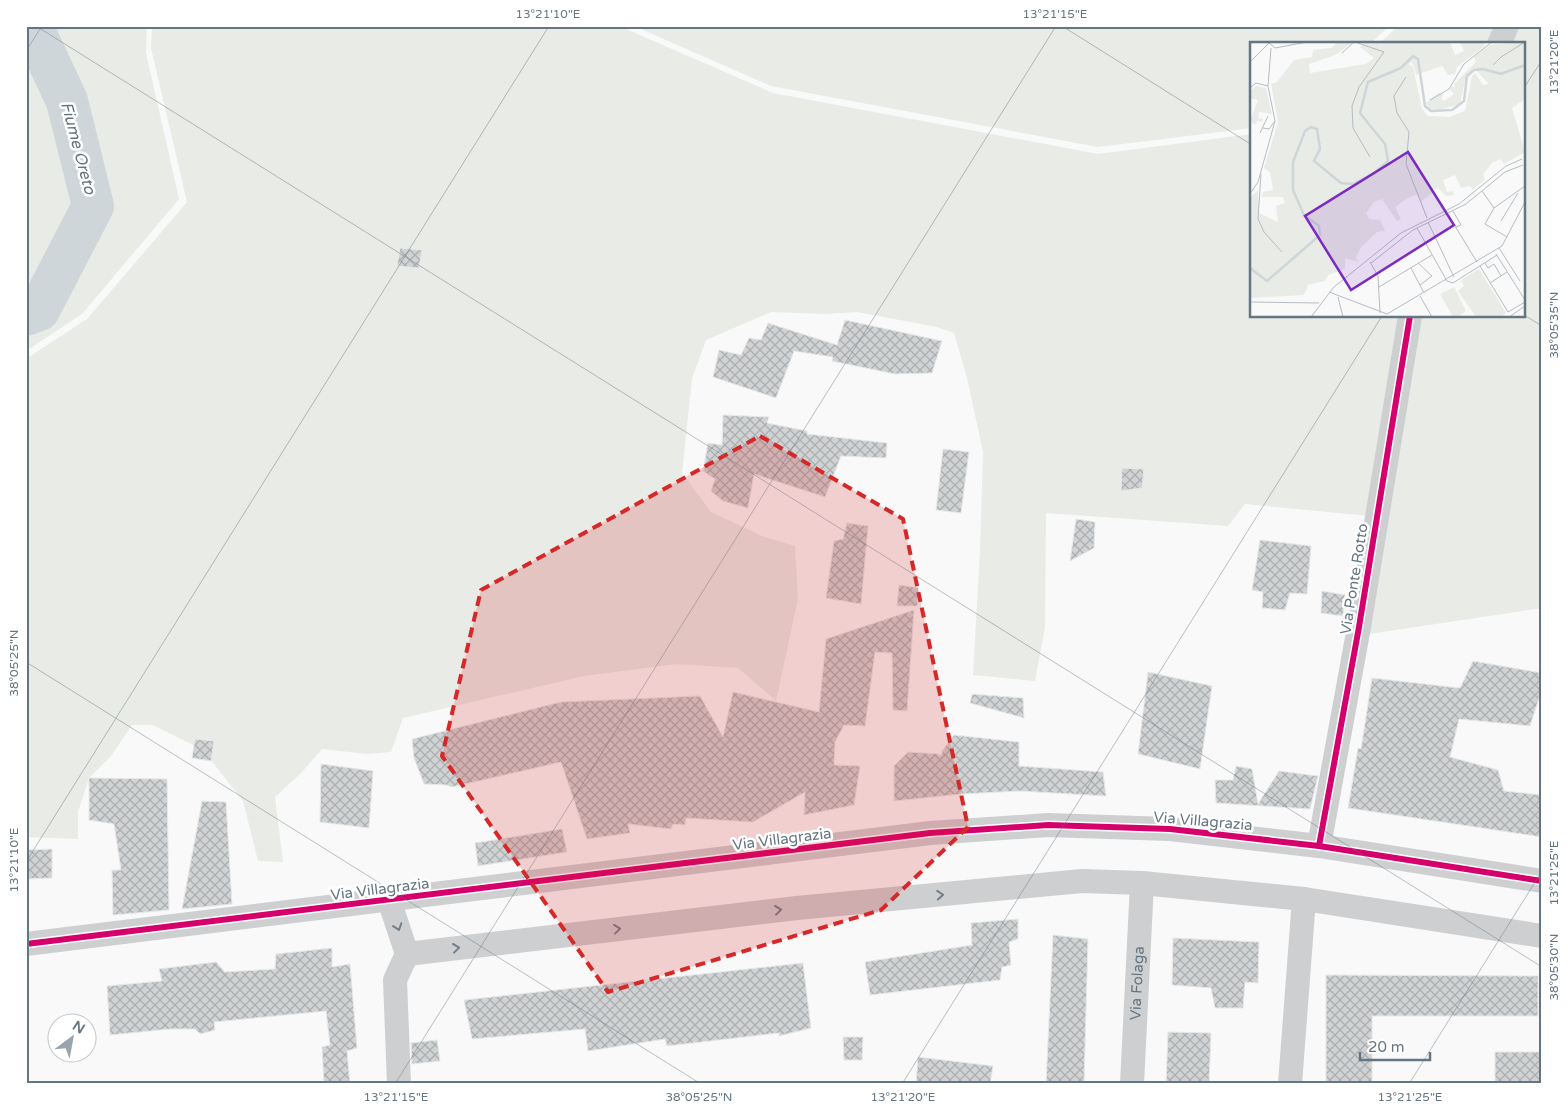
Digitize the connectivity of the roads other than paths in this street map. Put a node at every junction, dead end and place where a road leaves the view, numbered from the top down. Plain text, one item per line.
1 (1507, 26) edge
2 (1500, 42) edge
3 (1410, 318) edge
4 (1319, 846) junction
5 (1542, 881) edge
6 (1142, 883) junction
7 (1304, 899) junction
8 (389, 900) junction
9 (1542, 936) edge
10 (26, 944) edge
11 (407, 954) junction
12 (399, 1084) edge
13 (1132, 1084) edge
14 (1290, 1084) edge

1 - 2 street
3 - 4 street, Via Ponte Rotto
4 - 5 street, Via Villagrazia
4 - 8 street, Via Villagrazia
6 - 7 street
11 -> 6 street
6 - 13 street, Via Folaga
7 - 9 street
7 - 14 street
8 - 10 street, Via Villagrazia
8 -> 11 street, Via Villagrazia
11 - 12 street

